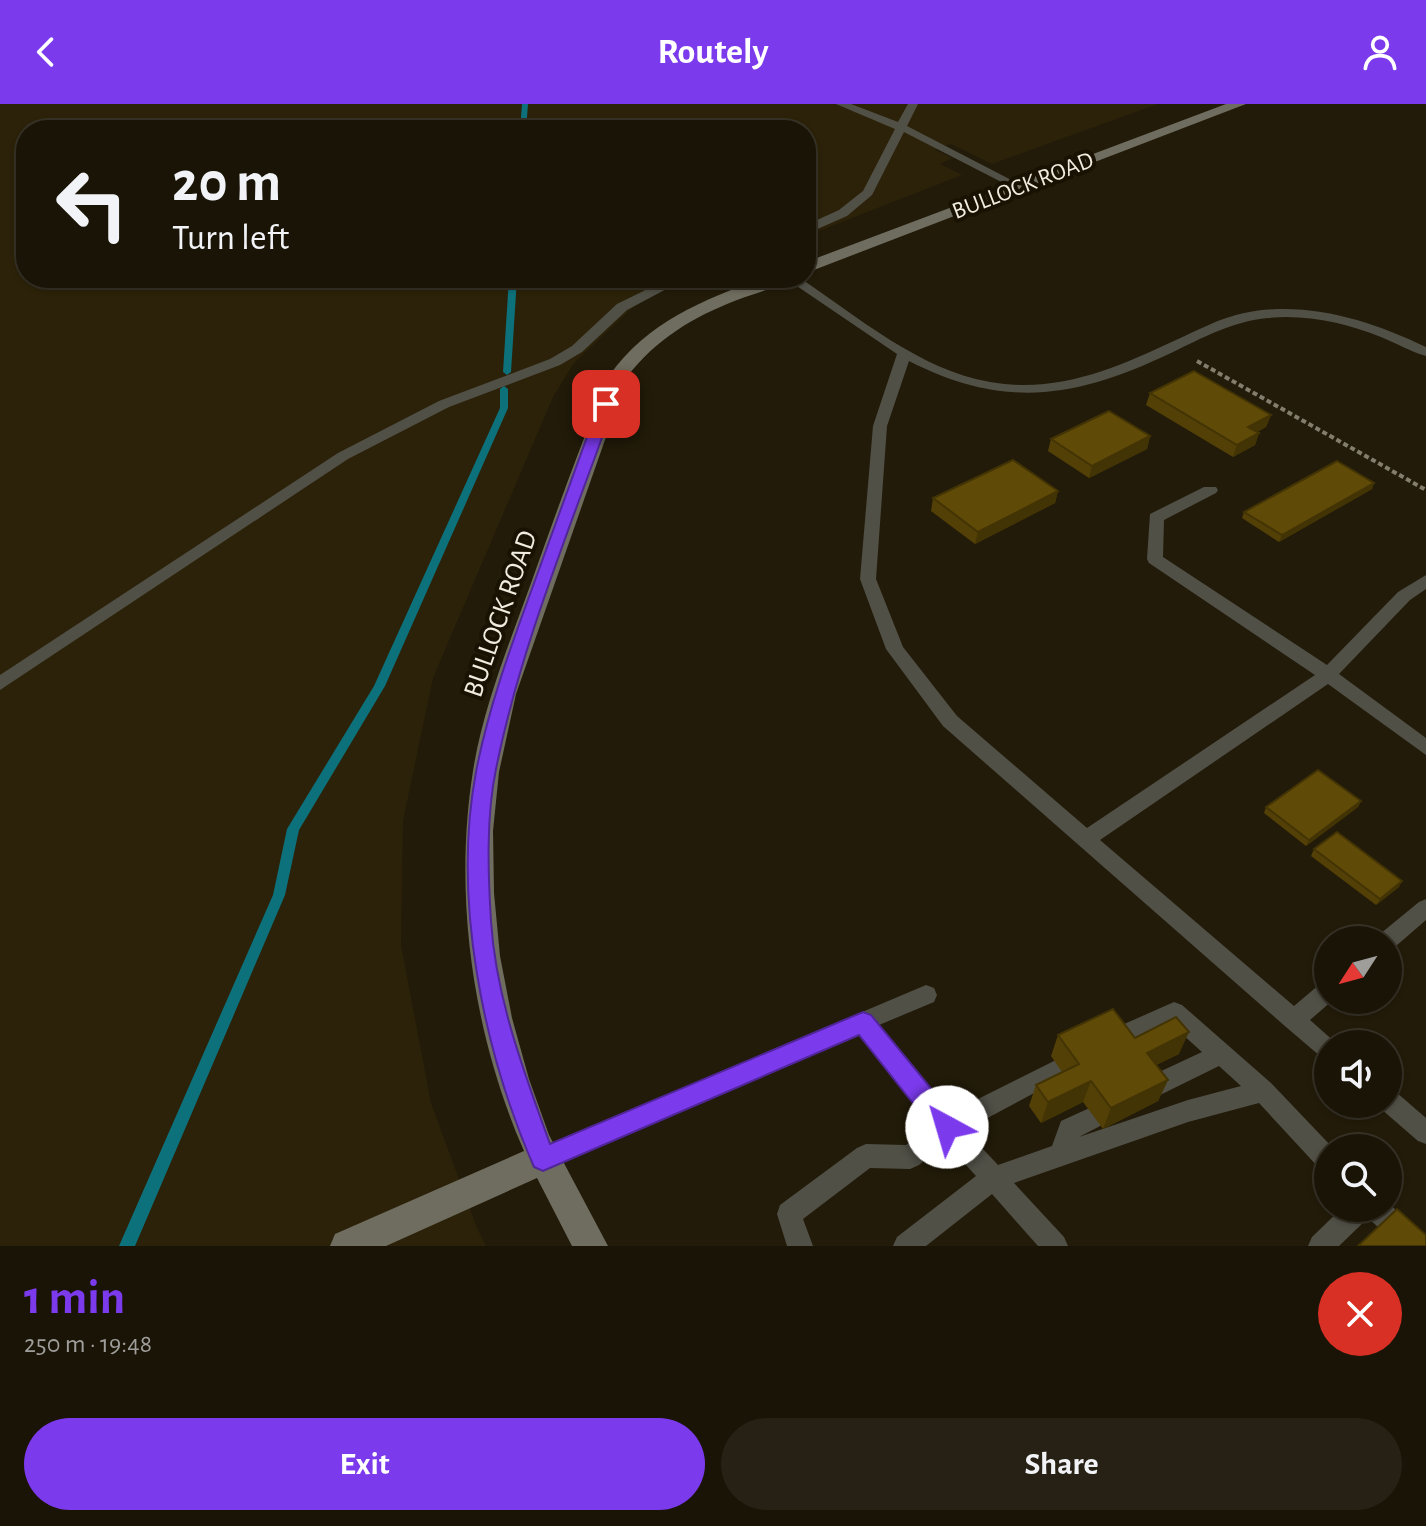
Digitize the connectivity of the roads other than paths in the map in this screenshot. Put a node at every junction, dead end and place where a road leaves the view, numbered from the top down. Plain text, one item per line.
1 (841, 104) edge
2 (913, 104) edge
3 (1239, 104) edge
4 (902, 127) junction
5 (1019, 187) junction
6 (816, 225) edge
7 (816, 264) edge
8 (661, 288) edge
9 (754, 288) edge
10 (806, 288) edge
11 (905, 352) junction
12 (1426, 352) edge
13 (1210, 490) dead end
14 (1426, 581) edge
15 (1328, 675) junction
16 (0, 684) edge
17 (1426, 748) edge
18 (1086, 839) junction
19 (1426, 908) edge
20 (1402, 928) edge
21 (926, 995) dead end
22 (1314, 1003) edge
23 (1294, 1020) junction
24 (863, 1022) junction
25 (1314, 1037) edge
26 (1112, 1040) edge
27 (1221, 1054) junction
28 (1060, 1068) edge
29 (1148, 1089) edge
30 (1263, 1091) junction
31 (1402, 1112) edge
32 (1094, 1117) edge
33 (947, 1127) junction
34 (1426, 1133) edge
35 (1314, 1145) edge
36 (1063, 1152) junction
37 (543, 1159) junction
38 (992, 1179) junction
39 (1346, 1222) edge
40 (1391, 1222) edge
41 (347, 1246) edge
42 (591, 1246) edge
43 (800, 1246) edge
44 (906, 1246) edge
45 (1055, 1246) edge
46 (1321, 1246) edge
47 (1418, 1246) edge

1 - 4 lane
2 - 4 lane
3 - 5 street, BULLOCK ROAD
4 - 5 lane
4 - 6 lane
5 - 7 street, BULLOCK ROAD
8 - 16 lane
9 - 37 street, BULLOCK ROAD
10 - 11 lane
11 - 12 lane
11 - 18 lane
13 - 15 lane
14 - 15 lane
15 - 17 lane
15 - 18 lane
18 - 23 lane
19 - 20 lane
21 - 24 lane
22 - 23 lane
23 - 25 lane
24 - 33 lane
24 - 37 lane
26 - 27 lane
27 - 29 lane
27 - 30 lane
28 - 33 lane
30 - 35 lane
30 - 36 lane
31 - 34 lane
32 - 36 lane
33 - 38 lane
33 - 43 lane
36 - 38 lane
37 - 41 street
37 - 42 street, BULLOCK ROAD
38 - 44 lane
38 - 45 lane
39 - 46 lane
40 - 47 lane

